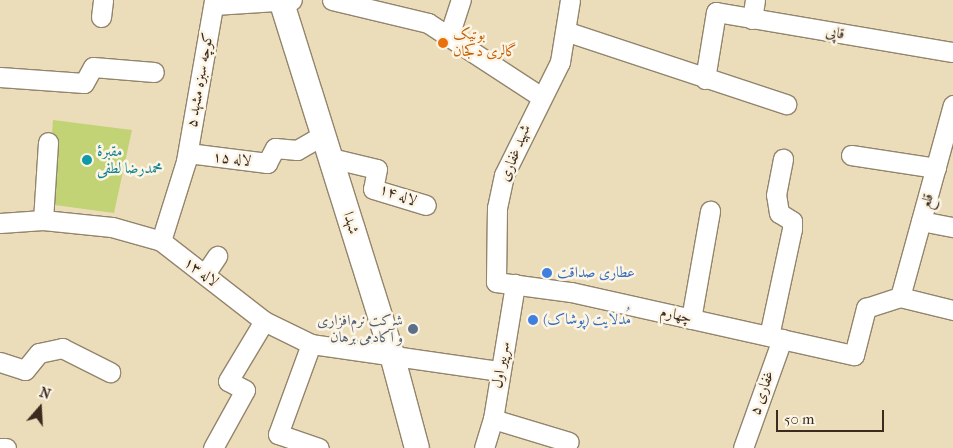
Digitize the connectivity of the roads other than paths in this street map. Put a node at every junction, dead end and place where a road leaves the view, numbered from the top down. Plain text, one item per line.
1 (285, 0) edge
2 (332, 0) edge
3 (461, 0) edge
4 (570, 0) edge
5 (755, 0) edge
6 (214, 2) edge
7 (752, 19) junction
8 (568, 32) junction
9 (449, 36) junction
10 (953, 52) edge
11 (154, 72) dead end
12 (0, 77) edge
13 (705, 80) junction
14 (540, 96) junction
15 (786, 104) dead end
16 (953, 105) edge
17 (323, 135) junction
18 (48, 142) dead end
19 (851, 155) dead end
20 (187, 157) junction
21 (331, 158) junction
22 (784, 159) dead end
23 (943, 159) edge
24 (426, 205) dead end
25 (710, 211) dead end
26 (43, 220) junction
27 (921, 221) junction
28 (0, 223) edge
29 (953, 227) edge
30 (161, 241) junction
31 (217, 256) dead end
32 (204, 274) junction
33 (496, 282) joint
34 (515, 284) junction
35 (900, 297) junction
36 (953, 310) edge
37 (691, 319) junction
38 (264, 321) junction
39 (775, 337) junction
40 (311, 344) junction
41 (392, 355) junction
42 (0, 362) edge
43 (498, 371) junction
44 (110, 372) dead end
45 (493, 420) junction
46 (569, 442) dead end
47 (486, 447) edge
48 (0, 448) edge
49 (6, 448) edge
50 (213, 448) edge
51 (319, 448) edge
52 (417, 448) edge
53 (743, 448) edge

1 - 6 street
1 - 17 main road, شهدا
2 - 9 street
3 - 9 street
4 - 8 street, شهید غفاری
5 - 7 street
6 - 20 street, کوچه سبزه مشهد ۵
7 - 10 street, قاپی
7 - 13 street, قاپی
8 - 13 street
8 - 14 street, شهید غفاری
9 - 14 street
11 - 12 street
13 - 15 street
14 - 33 street, شهید غفاری
16 - 23 street, قلع
17 - 20 street, ۱۵ لاله
17 - 21 main road, شهدا
18 - 26 street
19 - 23 street
20 - 30 street, کوچه سبزه مشهد ۵
21 - 24 street, ۱۴ لاله
21 - 41 main road, شهدا
22 - 39 street, غفاری ۵
23 - 27 street, قلع
25 - 37 street
26 - 28 street, لاله ۱۳
26 - 30 street, لاله ۱۳
27 - 29 street
27 - 35 street, قلع
30 - 32 street, لاله ۱۳
31 - 32 street
32 - 38 street, لاله ۱۳
33 - 34 street, چهارم
34 - 37 street, چهارم
34 - 43 street, سرپیر اول
35 - 36 street
35 - 39 street, چهارم
37 - 39 street, چهارم
38 - 40 street, لاله ۱۳
38 - 50 street
39 - 53 street, غفاری ۵
40 - 41 street, لاله ۱۳
40 - 51 street
41 - 43 street, لاله ۱۳
41 - 52 main road, شهدا
42 - 44 street
43 - 45 street, سرپیر اول
45 - 46 street
45 - 47 street, سرپیر اول
48 - 49 street

